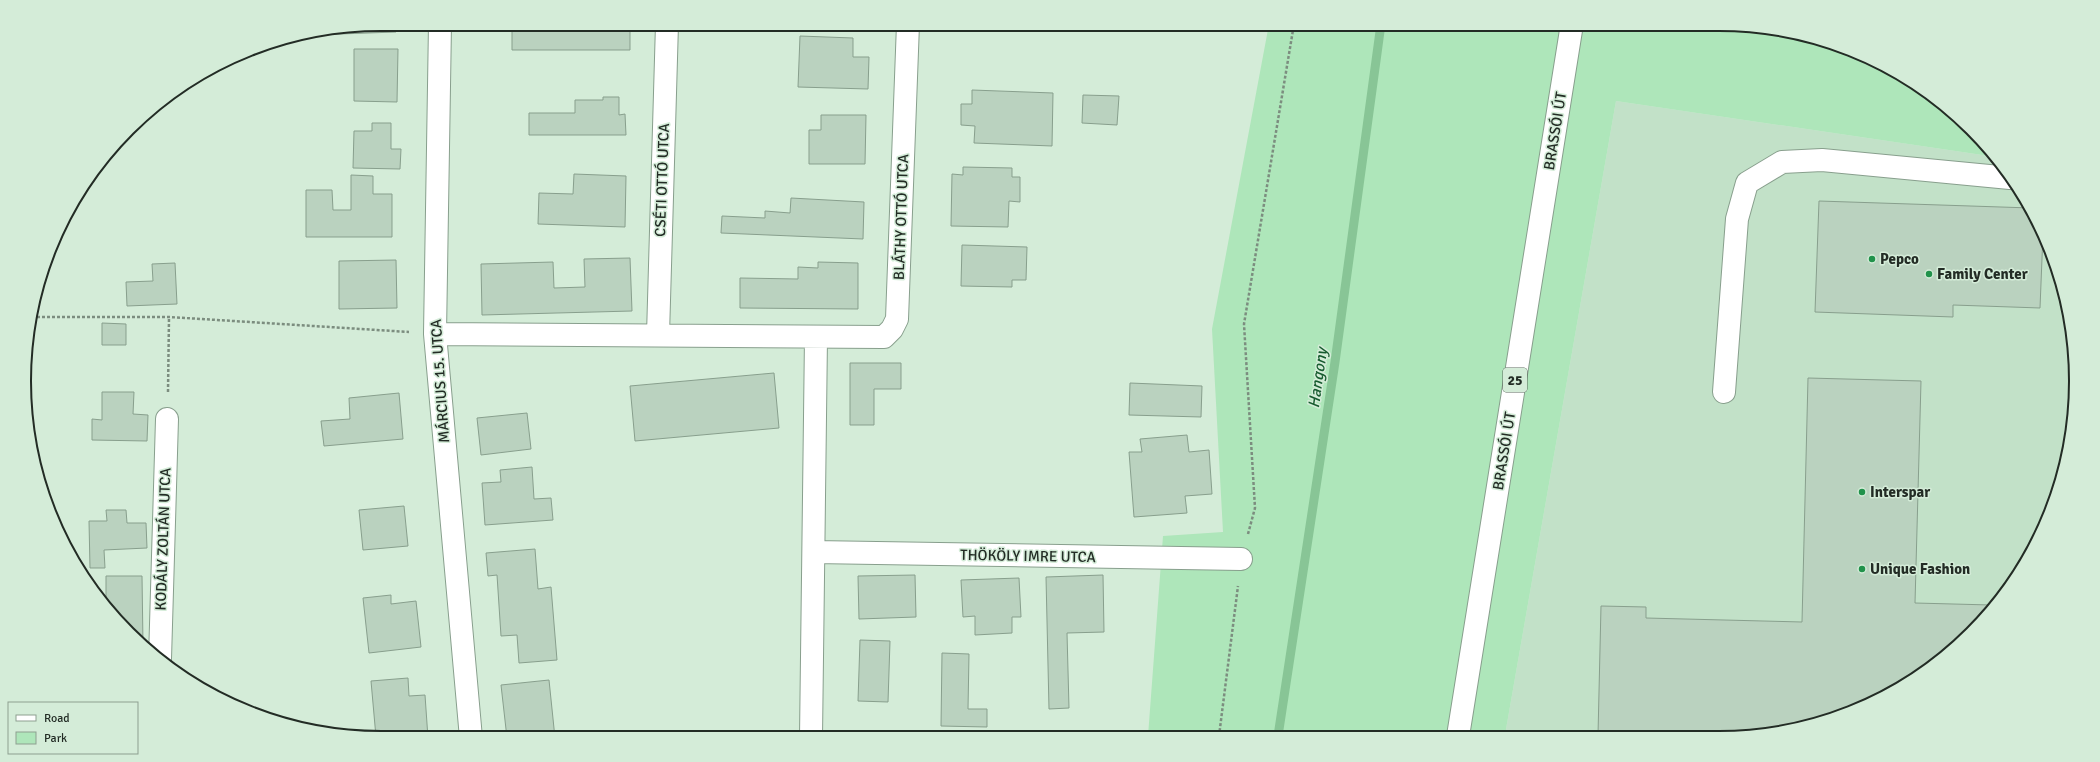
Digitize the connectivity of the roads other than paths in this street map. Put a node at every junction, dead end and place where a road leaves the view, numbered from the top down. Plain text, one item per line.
1 (440, 31) edge
2 (666, 31) edge
3 (908, 31) edge
4 (1571, 31) edge
5 (2003, 177) edge
6 (435, 334) junction
7 (658, 335) junction
8 (816, 337) junction
9 (1724, 392) dead end
10 (167, 419) road end
11 (814, 552) junction
12 (1241, 559) road end
13 (160, 652) edge
14 (470, 731) edge
15 (811, 731) edge
16 (1459, 731) edge

1 - 6 street, MÁRCIUS 15. UTCA
2 - 7 street, CSÉTI OTTÓ UTCA
3 - 8 street, BLÁTHY OTTÓ UTCA
4 - 16 street, BRASSÓI ÚT / 25
5 - 9 street
6 - 7 street
6 - 14 street, MÁRCIUS 15. UTCA
7 - 8 street
8 - 11 street
10 - 13 street, KODÁLY ZOLTÁN UTCA
11 - 12 street, THÖKÖLY IMRE UTCA
11 - 15 street

